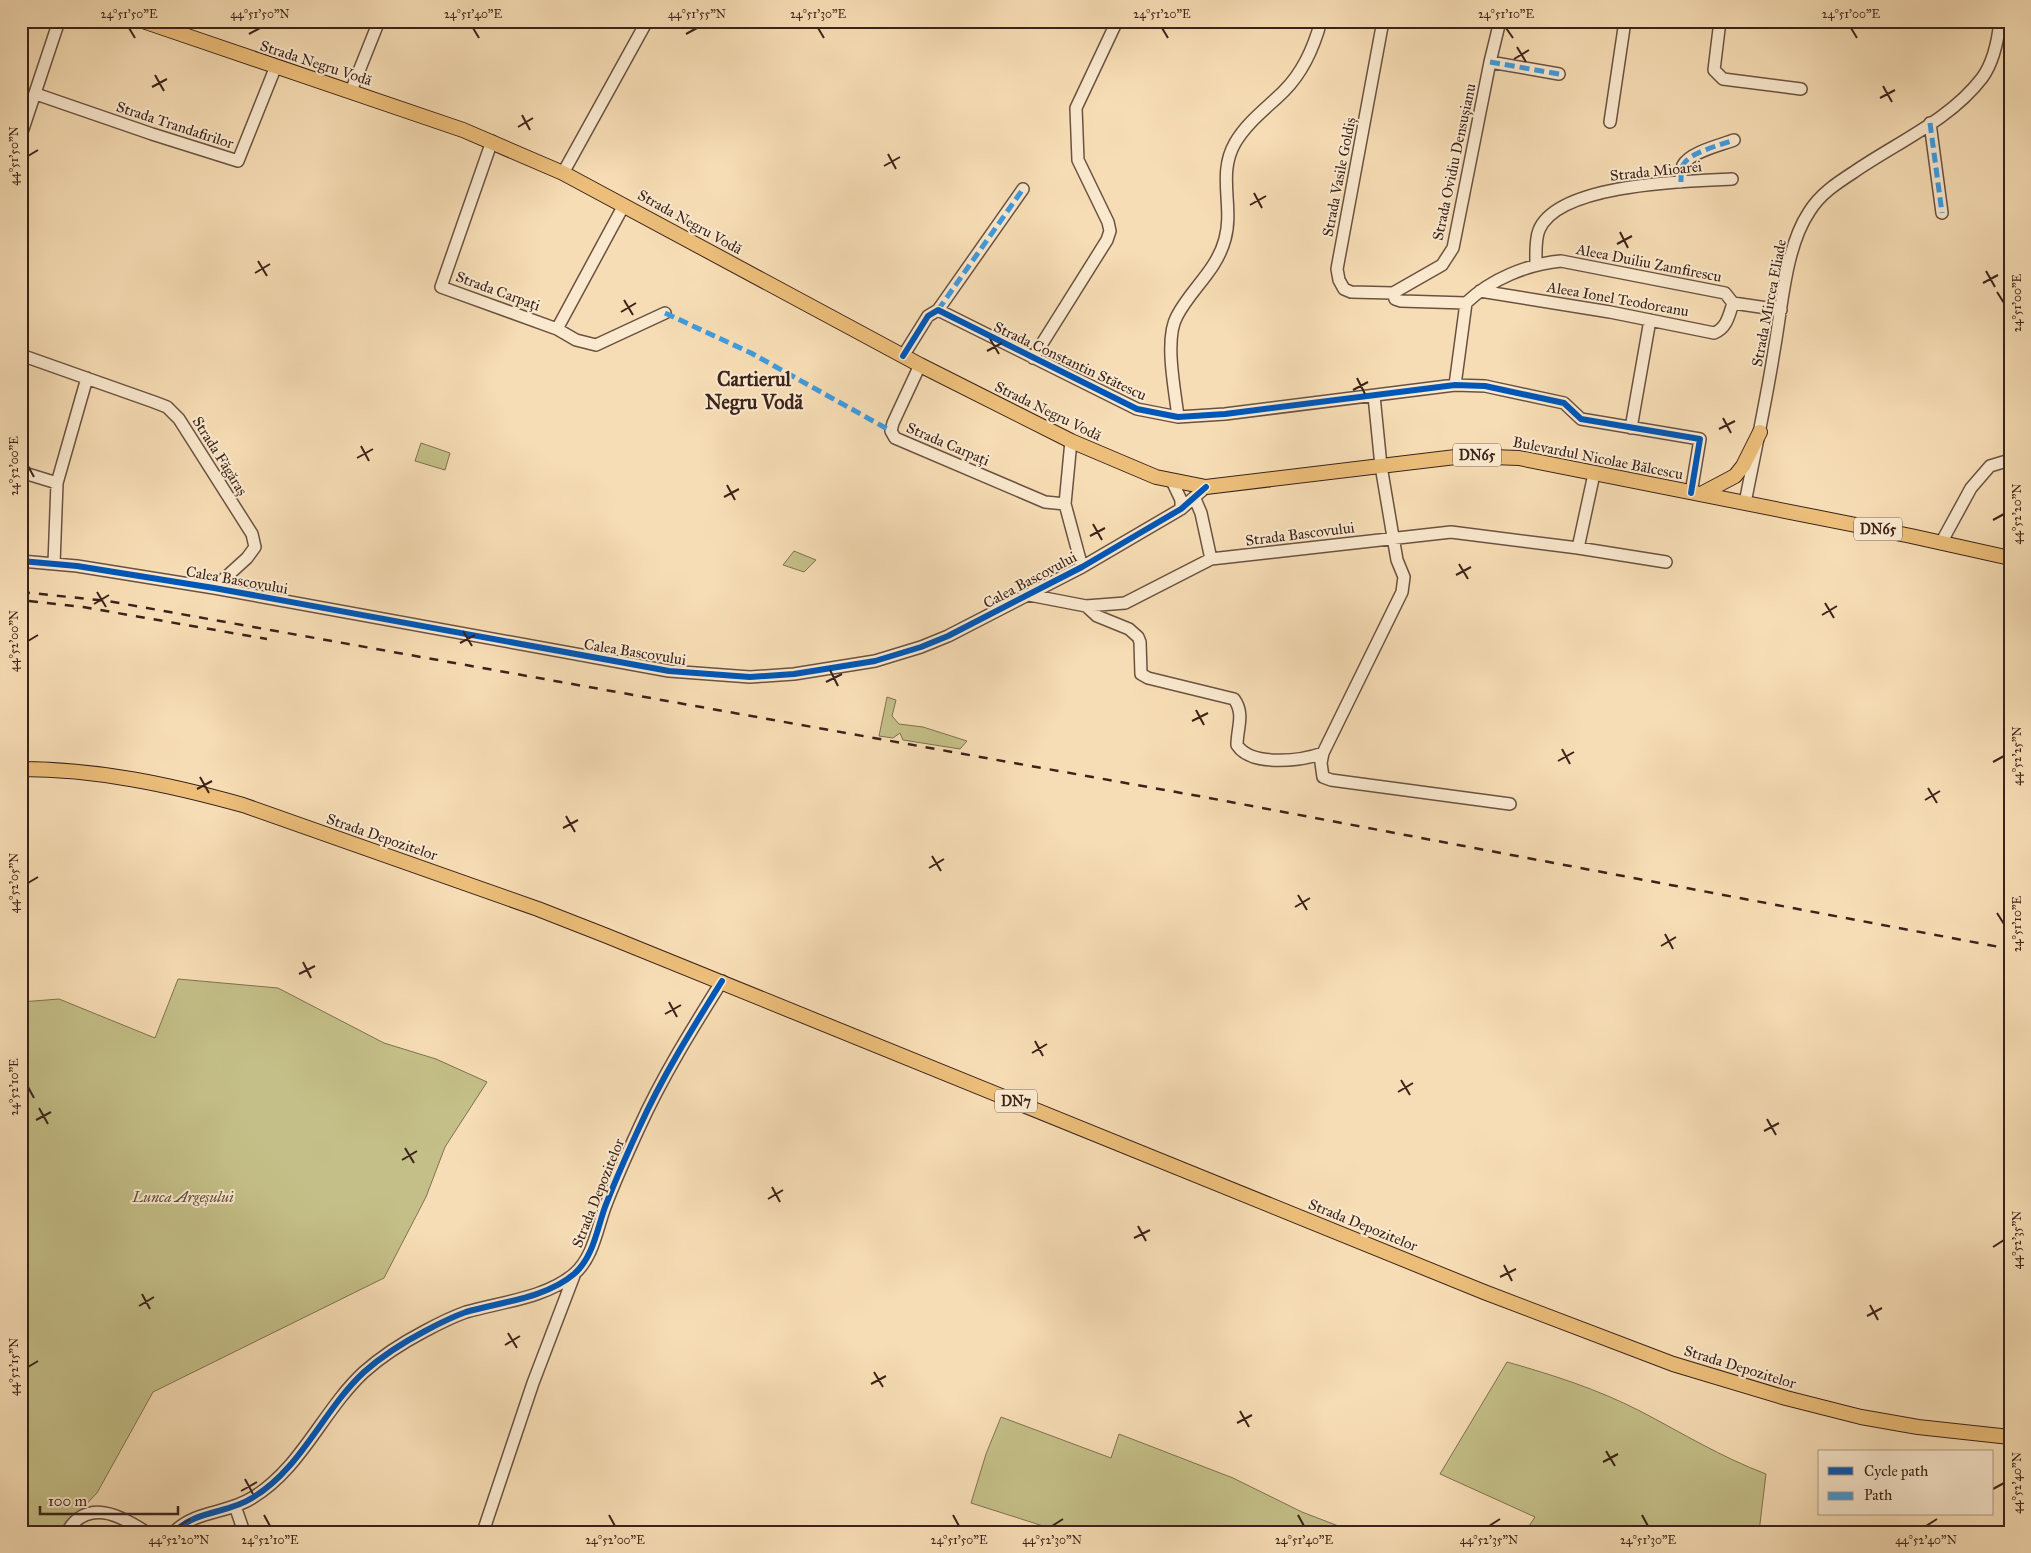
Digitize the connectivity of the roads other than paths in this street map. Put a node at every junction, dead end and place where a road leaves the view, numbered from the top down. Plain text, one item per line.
1 (59, 21) edge
2 (143, 21) edge
3 (379, 21) edge
4 (647, 21) edge
5 (1118, 21) edge
6 (1321, 21) edge
7 (1383, 21) edge
8 (1500, 21) edge
9 (1625, 21) edge
10 (1720, 21) edge
11 (2000, 21) edge
12 (1490, 62) junction
13 (276, 66) junction
14 (1559, 74) dead end
15 (1802, 89) dead end
16 (351, 91) junction
17 (36, 94) junction
18 (1610, 122) dead end
19 (1930, 123) junction
20 (21, 135) edge
21 (1734, 140) dead end
22 (492, 142) junction
23 (562, 173) junction
24 (1732, 179) dead end
25 (1680, 182) junction
26 (1023, 189) dead end
27 (624, 205) junction
28 (1942, 213) dead end
29 (1536, 264) junction
30 (1480, 291) junction
31 (1393, 293) junction
32 (1466, 303) junction
33 (1734, 303) junction
34 (938, 310) junction
35 (1781, 310) junction
36 (665, 313) dead end
37 (1650, 320) junction
38 (558, 328) junction
39 (21, 355) edge
40 (904, 356) junction
41 (1033, 358) junction
42 (920, 365) junction
43 (88, 378) junction
44 (1455, 385) junction
45 (1374, 396) junction
46 (1178, 417) junction
47 (1631, 428) junction
48 (1760, 432) junction
49 (1071, 441) junction
50 (2010, 460) edge
51 (1381, 466) junction
52 (21, 472) edge
53 (1594, 474) junction
54 (1172, 481) junction
55 (58, 482) junction
56 (1206, 486) junction
57 (1696, 494) junction
58 (1194, 499) junction
59 (1745, 503) junction
60 (1065, 504) junction
61 (1181, 509) junction
62 (1393, 537) junction
63 (1941, 543) junction
64 (1578, 548) junction
65 (2010, 558) edge
66 (1211, 559) junction
67 (21, 561) edge
68 (1666, 562) dead end
69 (54, 564) junction
70 (1082, 567) junction
71 (214, 588) junction
72 (1029, 595) junction
73 (1086, 606) junction
74 (1323, 753) junction
75 (21, 769) edge
76 (1510, 804) dead end
77 (722, 981) junction
78 (574, 1274) junction
79 (2010, 1436) edge
80 (235, 1506) junction
81 (67, 1532) edge
82 (146, 1532) edge
83 (174, 1532) edge
84 (244, 1532) edge
85 (483, 1532) edge

1 - 17 street
2 - 13 main road, Strada Negru Vodă
3 - 16 street
4 - 23 street
5 - 41 street
6 - 46 street
7 - 31 street, Strada Vasile Goldiș
8 - 12 street, Strada Ovidiu Densușianu
9 - 18 street
10 - 15 street
11 - 19 street, Strada Mircea Eliade
12 - 14 street
12 - 31 street, Strada Ovidiu Densușianu
13 - 16 main road, Strada Negru Vodă
13 - 17 street, Strada Trandafirilor
16 - 22 main road, Strada Negru Vodă
17 - 20 street
19 - 28 street
19 - 35 street, Strada Mircea Eliade
21 - 25 street
22 - 23 main road, Strada Negru Vodă
22 - 38 street, Strada Carpați
23 - 27 main road, Strada Negru Vodă
24 - 25 street, Strada Mioarei
25 - 29 street, Strada Mioarei
26 - 34 street
27 - 38 street
27 - 40 main road, Strada Negru Vodă
29 - 30 street
29 - 33 street, Aleea Duiliu Zamfirescu
30 - 32 street
30 - 37 street, Aleea Ionel Teodoreanu
31 - 32 street
32 - 44 street
33 - 35 street, Aleea Duiliu Zamfirescu
33 - 37 street, Aleea Ionel Teodoreanu
34 - 40 street
34 - 41 street, Strada Constantin Stătescu
35 - 48 street, Strada Mircea Eliade
36 - 38 street
37 - 47 street
39 - 43 street, Strada Făgăraș
40 - 42 main road, Strada Negru Vodă
41 - 46 street, Strada Constantin Stătescu
42 - 49 main road, Strada Negru Vodă
42 - 60 street, Strada Carpați
43 - 55 street
43 - 71 street, Strada Făgăraș
44 - 45 street, Strada Constantin Stătescu
44 - 47 street, Strada Constantin Stătescu
45 - 46 street, Strada Constantin Stătescu
45 - 51 street
47 - 57 street, Strada Constantin Stătescu
48 - 57 main road
48 - 59 street, Strada Mircea Eliade
49 - 54 main road, Strada Negru Vodă
49 - 60 street
50 - 63 street
51 - 53 main road, Bulevardul Nicolae Bălcescu / DN65
51 - 56 main road, Bulevardul Nicolae Bălcescu / DN65
51 - 62 street
52 - 55 street
53 - 57 main road, Bulevardul Nicolae Bălcescu / DN65
53 - 64 street
54 - 56 main road, Strada Negru Vodă
54 - 61 street
55 - 69 street
56 - 58 street, Calea Bascovului
57 - 59 main road, Bulevardul Nicolae Bălcescu / DN65
58 - 61 street, Calea Bascovului
58 - 66 street
59 - 63 main road, Bulevardul Nicolae Bălcescu / DN65
60 - 70 street
61 - 70 street, Calea Bascovului
62 - 64 street, Strada Bascovului
62 - 66 street, Strada Bascovului
62 - 74 street
63 - 65 main road, Bulevardul Nicolae Bălcescu / DN65
64 - 68 street, Strada Bascovului
66 - 73 street, Strada Bascovului
67 - 69 street, Calea Bascovului
69 - 71 street, Calea Bascovului
70 - 72 street, Calea Bascovului
71 - 72 street, Calea Bascovului
72 - 73 street, Strada Bascovului
73 - 74 street
74 - 76 street
75 - 77 main road, Strada Depozitelor / DN7
77 - 78 street, Strada Depozitelor
77 - 79 main road, Strada Depozitelor / DN7
78 - 80 street, Strada Depozitelor
78 - 85 street, Strada Depozitelor
80 - 83 street, Strada Depozitelor
80 - 84 street
81 - 82 street

